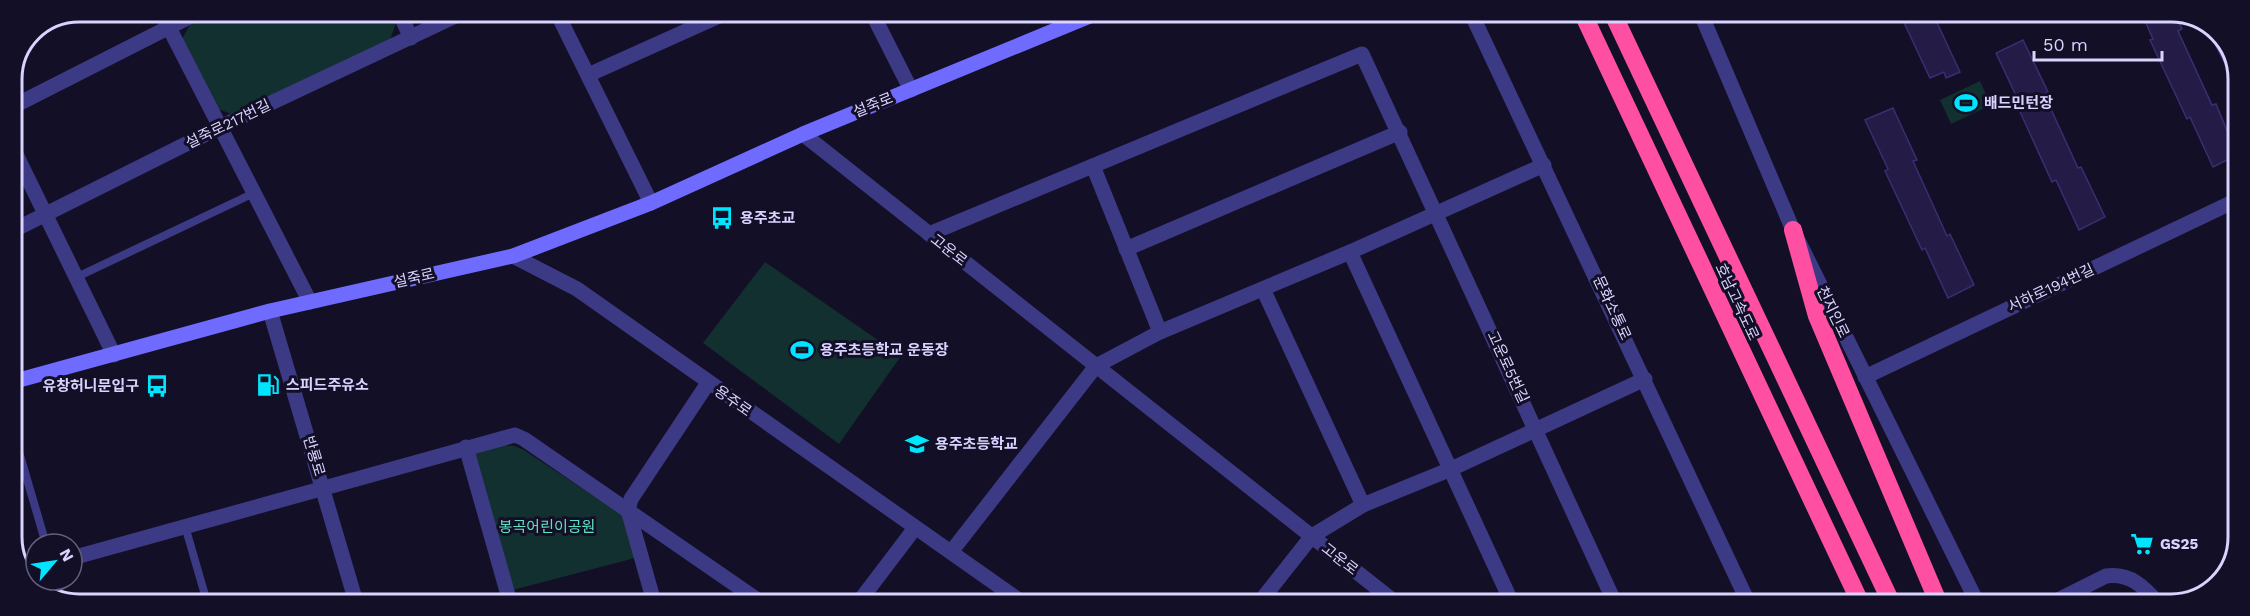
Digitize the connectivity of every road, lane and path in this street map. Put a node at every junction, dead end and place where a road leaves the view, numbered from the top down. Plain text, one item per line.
1 (166, 22) edge
2 (179, 22) edge
3 (404, 22) edge
4 (444, 22) edge
5 (562, 22) edge
6 (706, 22) edge
7 (877, 22) edge
8 (1074, 22) edge
9 (1475, 22) edge
10 (1587, 22) edge
11 (1618, 22) edge
12 (1704, 22) edge
13 (169, 27) junction
14 (411, 38) junction
15 (588, 75) junction
16 (911, 90) junction
17 (22, 101) edge
18 (220, 127) junction
19 (1400, 132) junction
20 (802, 134) junction
21 (1544, 165) junction
22 (22, 166) edge
23 (1093, 166) junction
24 (254, 193) junction
25 (651, 203) junction
26 (2227, 205) edge
27 (1437, 213) junction
28 (46, 214) junction
29 (22, 226) edge
30 (1793, 230) junction
31 (929, 234) junction
32 (1126, 249) junction
33 (1350, 252) junction
34 (513, 256) junction
35 (77, 277) junction
36 (1263, 289) junction
37 (310, 302) junction
38 (270, 311) junction
39 (1160, 332) junction
40 (114, 355) junction
41 (1096, 366) junction
42 (1865, 377) junction
43 (23, 379) edge
44 (1645, 379) junction
45 (708, 383) junction
46 (1537, 430) junction
47 (466, 447) junction
48 (23, 465) edge
49 (1451, 469) junction
50 (324, 487) junction
51 (1363, 505) junction
52 (628, 510) junction
53 (185, 526) junction
54 (915, 528) junction
55 (42, 532) edge
56 (1312, 536) junction
57 (951, 552) junction
58 (84, 555) edge
59 (205, 594) edge
60 (354, 594) edge
61 (508, 594) edge
62 (652, 594) edge
63 (749, 594) edge
64 (865, 594) edge
65 (1010, 594) edge
66 (1266, 594) edge
67 (1385, 594) edge
68 (1508, 594) edge
69 (1611, 594) edge
70 (1744, 594) edge
71 (1856, 594) edge
72 (1887, 594) edge
73 (1935, 594) edge
74 (1973, 594) edge
75 (2070, 594) edge
76 (2150, 594) edge

1 - 13 street
2 - 13 street
3 - 14 street
4 - 14 street, 설죽로217번길
5 - 15 street
6 - 15 street
7 - 16 street
8 - 16 main road, 설죽로
9 - 21 street, 문화소통로
10 - 71 highway, 호남고속도로
11 - 72 highway, 호남고속도로
12 - 30 street, 천지인로
13 - 17 street
13 - 18 street
14 - 18 street, 설죽로217번길
15 - 25 street
16 - 20 main road, 설죽로
18 - 24 street
18 - 28 street, 설죽로217번길
19 - 23 street, 고운로5번길
19 - 27 street, 고운로5번길
19 - 32 street
20 - 25 main road, 설죽로
20 - 31 street, 고운로
21 - 27 street
21 - 44 street, 문화소통로
22 - 28 street
23 - 31 street, 고운로5번길
23 - 32 street
24 - 35 lane
24 - 37 street
25 - 34 main road, 설죽로
26 - 42 street, 서하로194번길
27 - 33 street
27 - 46 street, 고운로5번길
28 - 29 street, 설죽로217번길
28 - 35 street
30 - 42 street, 천지인로
30 - 73 highway
31 - 41 street, 고운로
32 - 39 street
33 - 36 street
33 - 49 street
34 - 37 main road, 설죽로
34 - 45 street, 용주로
35 - 40 street
36 - 39 street
36 - 51 street
37 - 38 main road, 설죽로
38 - 40 main road, 설죽로
38 - 50 street, 반룡로
39 - 41 street
40 - 43 main road, 설죽로
41 - 56 street, 고운로
41 - 57 street
42 - 74 street, 천지인로
44 - 46 street
44 - 70 street, 문화소통로
45 - 52 street
45 - 54 street, 용주로
46 - 49 street
46 - 69 street, 고운로5번길
47 - 50 street
47 - 52 street
47 - 61 street
48 - 55 lane
49 - 51 street
49 - 68 street
50 - 53 street
50 - 60 street, 반룡로
51 - 56 street
52 - 62 street
52 - 63 street
53 - 58 street
53 - 59 lane
54 - 57 street, 용주로
54 - 64 street
56 - 66 street, 고운로
56 - 67 street, 고운로
57 - 65 street, 용주로
75 - 76 street

